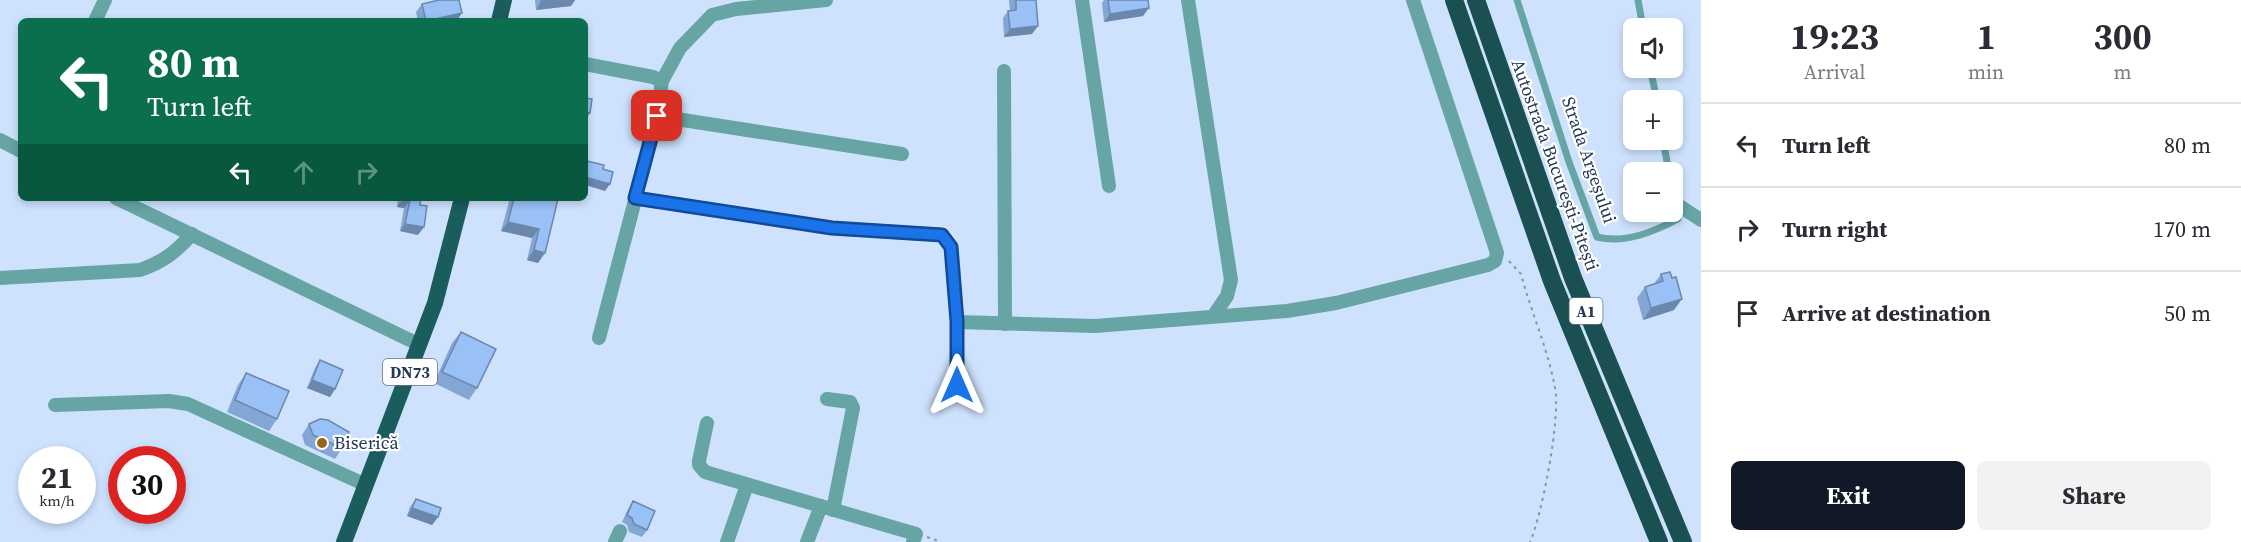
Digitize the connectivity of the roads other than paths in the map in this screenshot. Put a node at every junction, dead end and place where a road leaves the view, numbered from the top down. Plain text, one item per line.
1 (105, 0) edge
2 (504, 0) edge
3 (826, 0) edge
4 (1082, 0) edge
5 (1188, 0) edge
6 (1413, 0) edge
7 (1454, 0) edge
8 (1476, 0) edge
9 (1517, 0) edge
10 (1638, 0) edge
11 (96, 18) edge
12 (501, 18) edge
13 (1641, 18) edge
14 (588, 65) edge
15 (1004, 71) dead end
16 (662, 81) junction
17 (657, 116) junction
18 (0, 140) edge
19 (18, 149) edge
20 (902, 154) dead end
21 (1108, 186) dead end
22 (635, 198) junction
23 (122, 201) edge
24 (461, 201) edge
25 (1683, 208) edge
26 (1701, 220) edge
27 (1672, 222) edge
28 (192, 234) junction
29 (0, 278) edge
30 (1214, 315) junction
31 (957, 321) junction
32 (1005, 324) junction
33 (599, 338) dead end
34 (420, 345) junction
35 (957, 385) dead end
36 (827, 399) dead end
37 (55, 405) dead end
38 (707, 423) dead end
39 (366, 485) junction
40 (747, 485) junction
41 (827, 508) junction
42 (344, 542) edge
43 (727, 542) edge
44 (807, 542) edge
45 (913, 542) edge
46 (1659, 542) edge
47 (1683, 542) edge

1 - 11 street
2 - 12 highway
3 - 16 street
4 - 21 street
5 - 30 street
6 - 30 street
7 - 46 highway, A1
8 - 47 highway, Autostrada București-Pitești / A1
9 - 27 lane, Strada Argeșului
10 - 13 lane
14 - 16 street
15 - 32 street
16 - 17 street
17 - 20 street
17 - 22 street
18 - 19 street
22 - 31 street
22 - 33 street
23 - 28 street
24 - 34 highway, DN73
25 - 26 street
28 - 29 street
28 - 34 street
30 - 32 street
31 - 32 street
31 - 35 street
34 - 39 highway, DN73
36 - 41 street
37 - 39 street
38 - 40 street
39 - 42 highway, DN73
40 - 41 street
40 - 43 street
41 - 44 street
41 - 45 street

